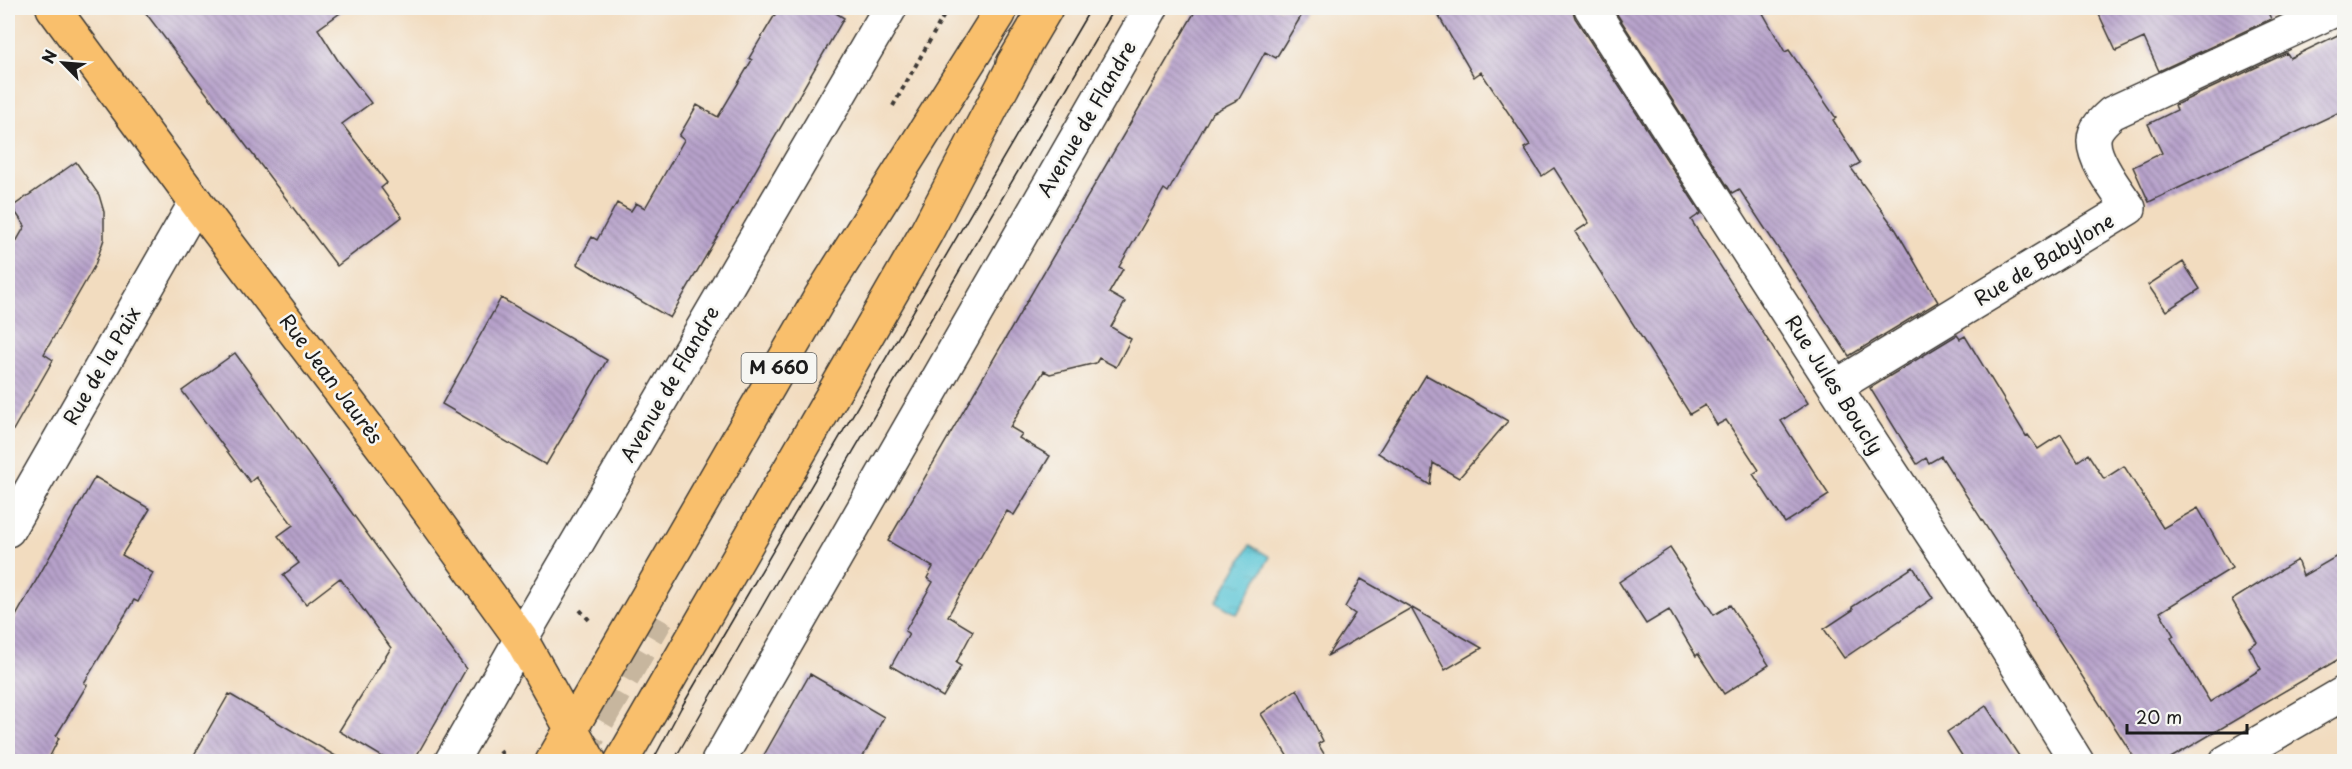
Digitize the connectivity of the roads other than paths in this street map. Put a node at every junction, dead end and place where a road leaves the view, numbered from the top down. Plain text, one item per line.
1 (53, 8) edge
2 (890, 8) edge
3 (1046, 8) edge
4 (1151, 8) edge
5 (1591, 8) edge
6 (2339, 8) edge
7 (1000, 11) edge
8 (1024, 46) junction
9 (196, 202) junction
10 (1835, 387) junction
11 (8, 530) edge
12 (520, 639) junction
13 (2344, 693) edge
14 (571, 728) junction
15 (451, 762) edge
16 (552, 762) edge
17 (590, 762) edge
18 (621, 762) edge
19 (718, 762) edge
20 (2078, 762) edge
21 (2226, 762) edge

1 - 9 main road, Rue Jean Jaurès
2 - 12 street, Avenue de Flandre
3 - 8 main road, M 660
4 - 19 street, Avenue de Flandre
5 - 10 street, Rue Jules Boucly
6 - 10 street, Rue de Babylone
7 - 8 main road, M 660
7 - 14 main road, M 660
8 - 18 main road, M 660
9 - 11 street, Rue de la Paix
9 - 12 main road, Rue Jean Jaurès
10 - 20 street, Rue Jules Boucly
12 - 14 main road, Rue Jean Jaurès
12 - 15 street, Avenue de Flandre
13 - 21 street
14 - 16 main road, M 660
14 - 17 main road, Rue Jean Jaurès

